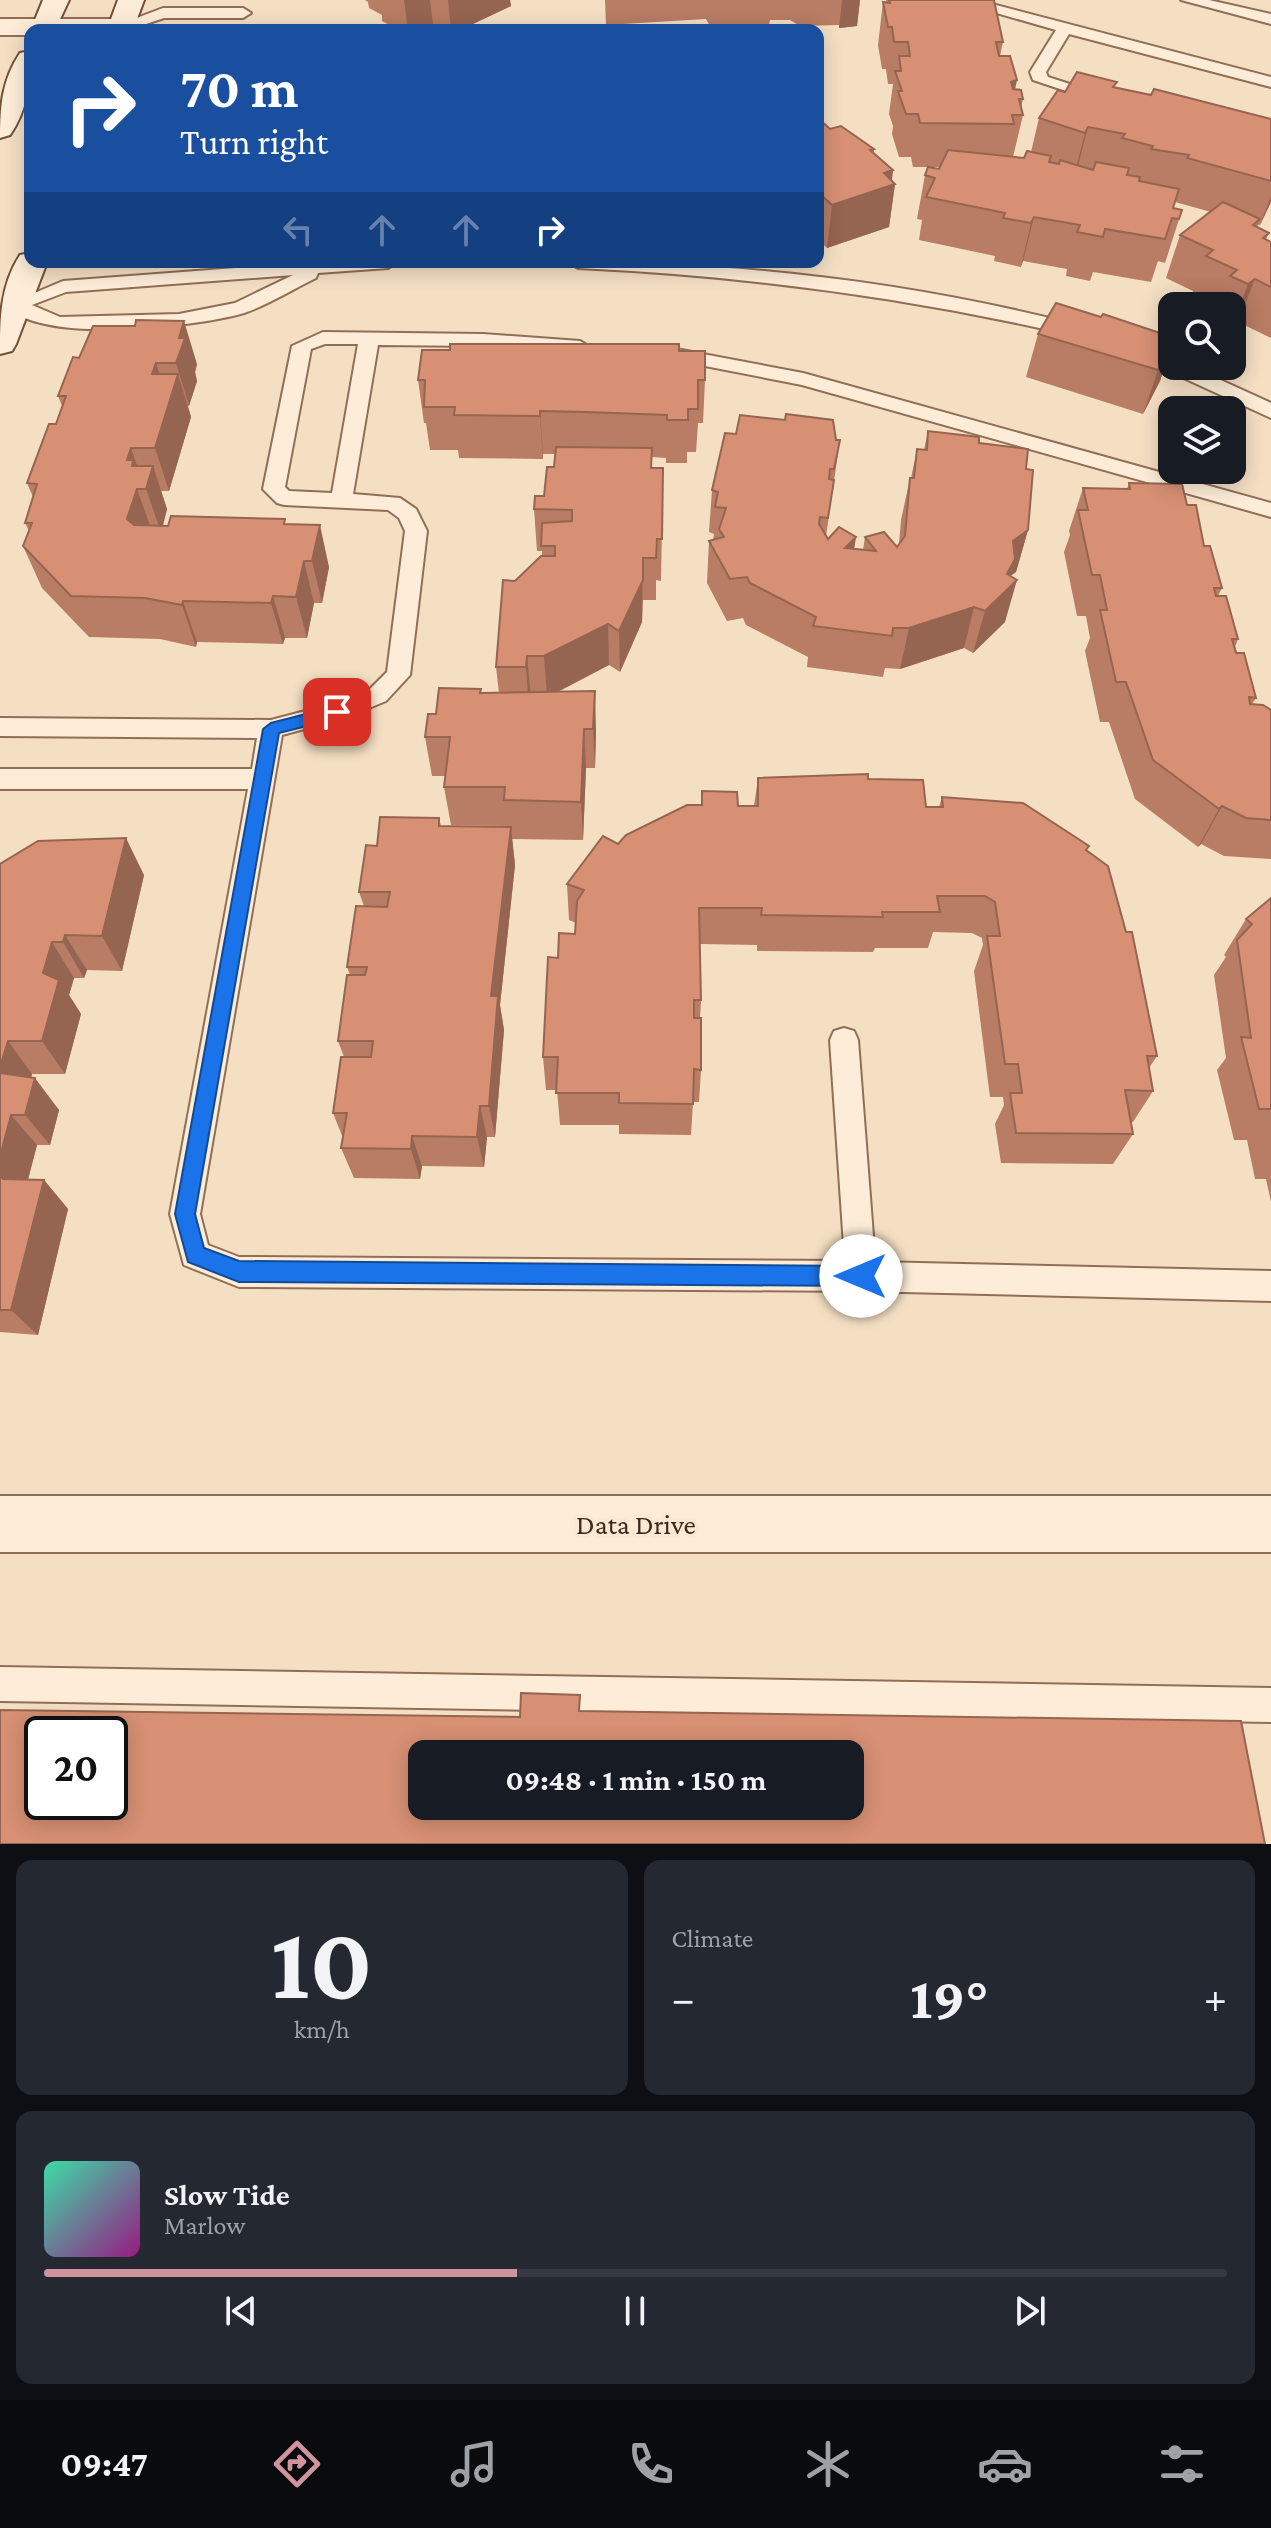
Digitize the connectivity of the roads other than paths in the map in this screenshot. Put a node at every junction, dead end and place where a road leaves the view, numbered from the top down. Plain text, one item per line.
1 (56, 0) edge
2 (131, 0) edge
3 (959, 0) edge
4 (1189, 0) edge
5 (243, 7) edge
6 (1271, 19) edge
7 (45, 24) edge
8 (125, 24) edge
9 (136, 24) edge
10 (0, 27) edge
11 (24, 28) edge
12 (1065, 28) junction
13 (24, 73) edge
14 (1271, 82) edge
15 (1115, 100) edge
16 (0, 129) edge
17 (28, 268) edge
18 (277, 268) edge
19 (321, 268) edge
20 (741, 268) edge
21 (184, 270) edge
22 (8, 305) edge
23 (179, 320) junction
24 (1101, 337) edge
25 (369, 339) junction
26 (0, 344) edge
27 (607, 349) edge
28 (654, 352) edge
29 (1149, 355) edge
30 (1158, 359) edge
31 (1203, 380) edge
32 (1271, 411) edge
33 (342, 499) junction
34 (1271, 510) edge
35 (0, 727) edge
36 (271, 729) junction
37 (0, 779) edge
38 (262, 779) junction
39 (844, 1040) dead end
40 (861, 1276) junction
41 (1271, 1286) edge
42 (0, 1524) edge
43 (1271, 1524) edge
44 (0, 1684) edge
45 (1271, 1705) edge

1 - 7 street
2 - 8 street
3 - 12 lane
4 - 6 lane
5 - 9 lane
10 - 11 street
12 - 14 lane
12 - 15 lane
13 - 16 street
17 - 22 street
18 - 21 lane
19 - 23 lane
20 - 24 lane
21 - 22 lane
21 - 23 lane
22 - 23 lane
22 - 26 street
25 - 27 lane
25 - 33 lane
25 - 33 lane
28 - 34 lane
29 - 30 lane
31 - 32 lane
33 - 36 lane
35 - 36 lane
36 - 38 lane
37 - 38 lane
38 - 40 lane
39 - 40 lane
40 - 41 lane
42 - 43 street, Data Drive
44 - 45 lane

